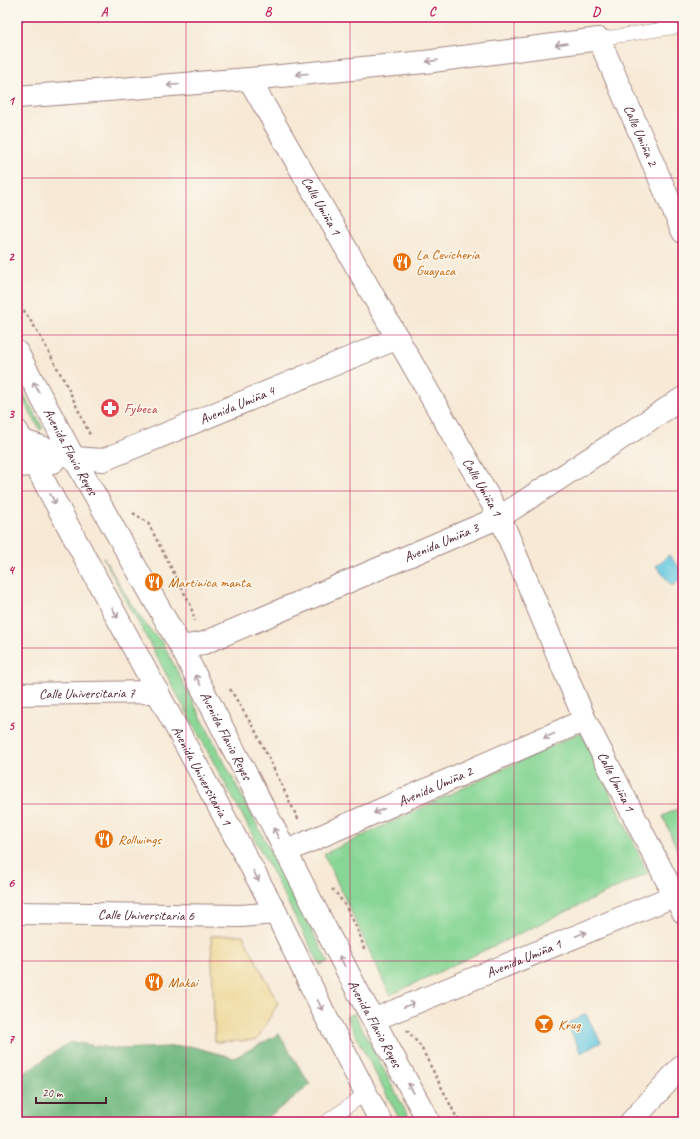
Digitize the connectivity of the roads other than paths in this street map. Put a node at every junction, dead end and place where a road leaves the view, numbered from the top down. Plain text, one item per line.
1 (683, 26) edge
2 (599, 39) junction
3 (249, 79) junction
4 (17, 97) edge
5 (683, 232) edge
6 (398, 338) junction
7 (17, 352) edge
8 (683, 398) edge
9 (19, 438) edge
10 (74, 458) junction
11 (26, 465) edge
12 (500, 517) junction
13 (181, 647) junction
14 (158, 692) junction
15 (17, 694) edge
16 (585, 720) junction
17 (285, 852) junction
18 (678, 904) edge
19 (17, 913) edge
20 (276, 913) junction
21 (373, 1020) junction
22 (683, 1065) edge
23 (366, 1094) junction
24 (326, 1122) edge
25 (381, 1122) edge
26 (429, 1122) edge
27 (631, 1122) edge

1 - 2 lane
2 -> 3 street
2 - 5 street, Calle Umiña 2
3 -> 4 street
3 - 6 street, Calle Umiña 1
6 - 10 street, Avenida Umiña 4
6 - 12 street, Calle Umiña 1
10 -> 7 street, Avenida Flavio Reyes
8 - 12 street, Avenida Umiña 3
9 - 10 street
9 - 11 street, Avenida Universitaria 1
10 - 11 street
10 - 13 street, Avenida Flavio Reyes
11 -> 14 street, Avenida Universitaria 1
12 - 13 street, Avenida Umiña 3
12 - 16 street, Calle Umiña 1
17 -> 13 street, Avenida Flavio Reyes
14 - 15 street, Calle Universitaria 7
14 -> 20 street, Avenida Universitaria 1
16 -> 17 street, Avenida Umiña 2
16 - 18 street, Calle Umiña 1
21 -> 17 street, Avenida Flavio Reyes
21 -> 18 street, Avenida Umiña 1
19 - 20 street, Calle Universitaria 6
20 -> 23 street, Avenida Universitaria 1
26 -> 21 street, Avenida Flavio Reyes
22 - 27 street
23 - 24 lane
23 - 25 street, Avenida Universitaria 1

